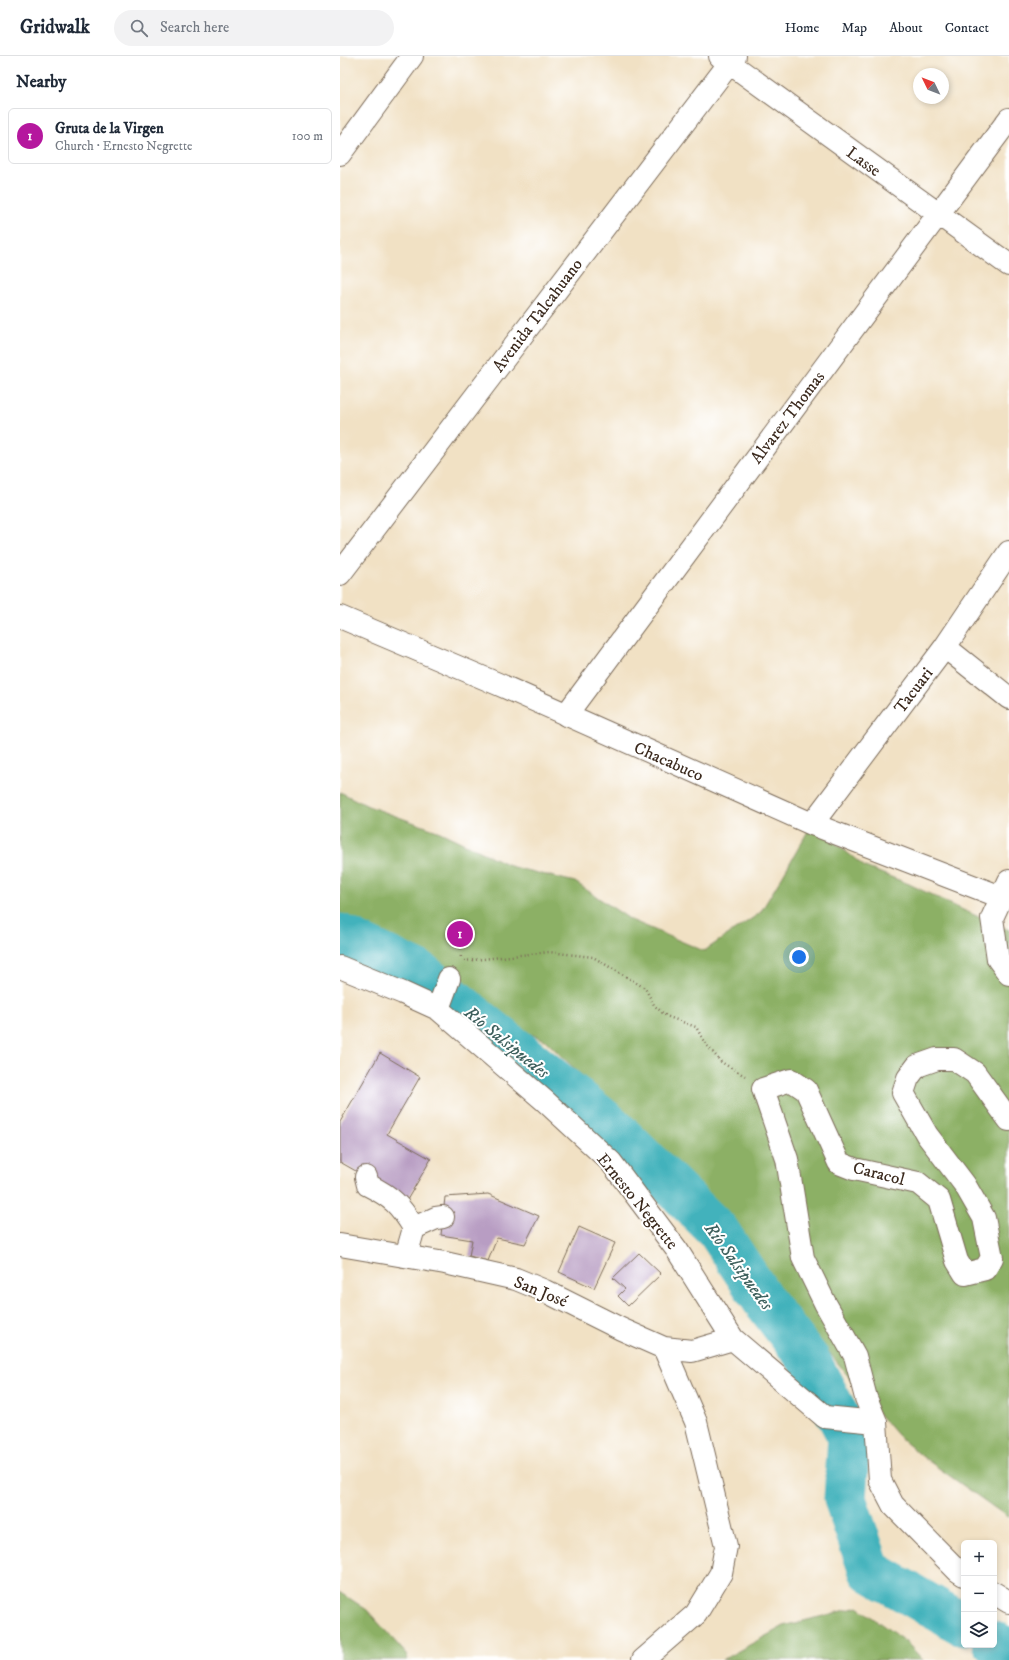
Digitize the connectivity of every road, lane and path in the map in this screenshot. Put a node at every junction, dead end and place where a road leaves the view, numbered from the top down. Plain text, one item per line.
1 (412, 56) edge
2 (728, 58) edge
3 (1009, 119) edge
4 (340, 154) edge
5 (938, 214) junction
6 (1009, 265) edge
7 (1009, 552) edge
8 (340, 574) edge
9 (340, 617) edge
10 (945, 647) junction
11 (1009, 698) edge
12 (566, 715) junction
13 (812, 824) junction
14 (1005, 889) edge
15 (461, 961) dead end
16 (340, 967) edge
17 (1009, 974) edge
18 (449, 979) dead end
19 (438, 1009) junction
20 (763, 1089) junction
21 (1009, 1120) edge
22 (366, 1177) dead end
23 (443, 1217) dead end
24 (414, 1228) junction
25 (340, 1245) edge
26 (404, 1256) junction
27 (733, 1339) junction
28 (664, 1348) junction
29 (876, 1422) junction
30 (961, 1573) edge
31 (997, 1595) edge
32 (1009, 1602) edge
33 (643, 1660) edge

1 - 4 street
2 - 5 street, Lasse
2 - 8 street, Avenida Talcahuano
3 - 5 street, Alvarez Thomas
5 - 6 street, Lasse
5 - 12 street, Alvarez Thomas
7 - 10 street, Tacuari
9 - 12 street, Chacabuco
10 - 11 street
10 - 13 street, Tacuari
12 - 13 street, Chacabuco
13 - 14 street, Chacabuco
14 - 17 street
15 - 20 path
16 - 19 street, Ernesto Negrette
18 - 19 street
19 - 27 street, Ernesto Negrette
20 - 21 street, Caracol
20 - 29 street
22 - 24 street
23 - 24 street
24 - 26 street
25 - 26 street, San José
26 - 28 street, San José
27 - 28 street, San José
27 - 29 street, Ernesto Negrette
28 - 33 street
29 - 30 street
31 - 32 street

